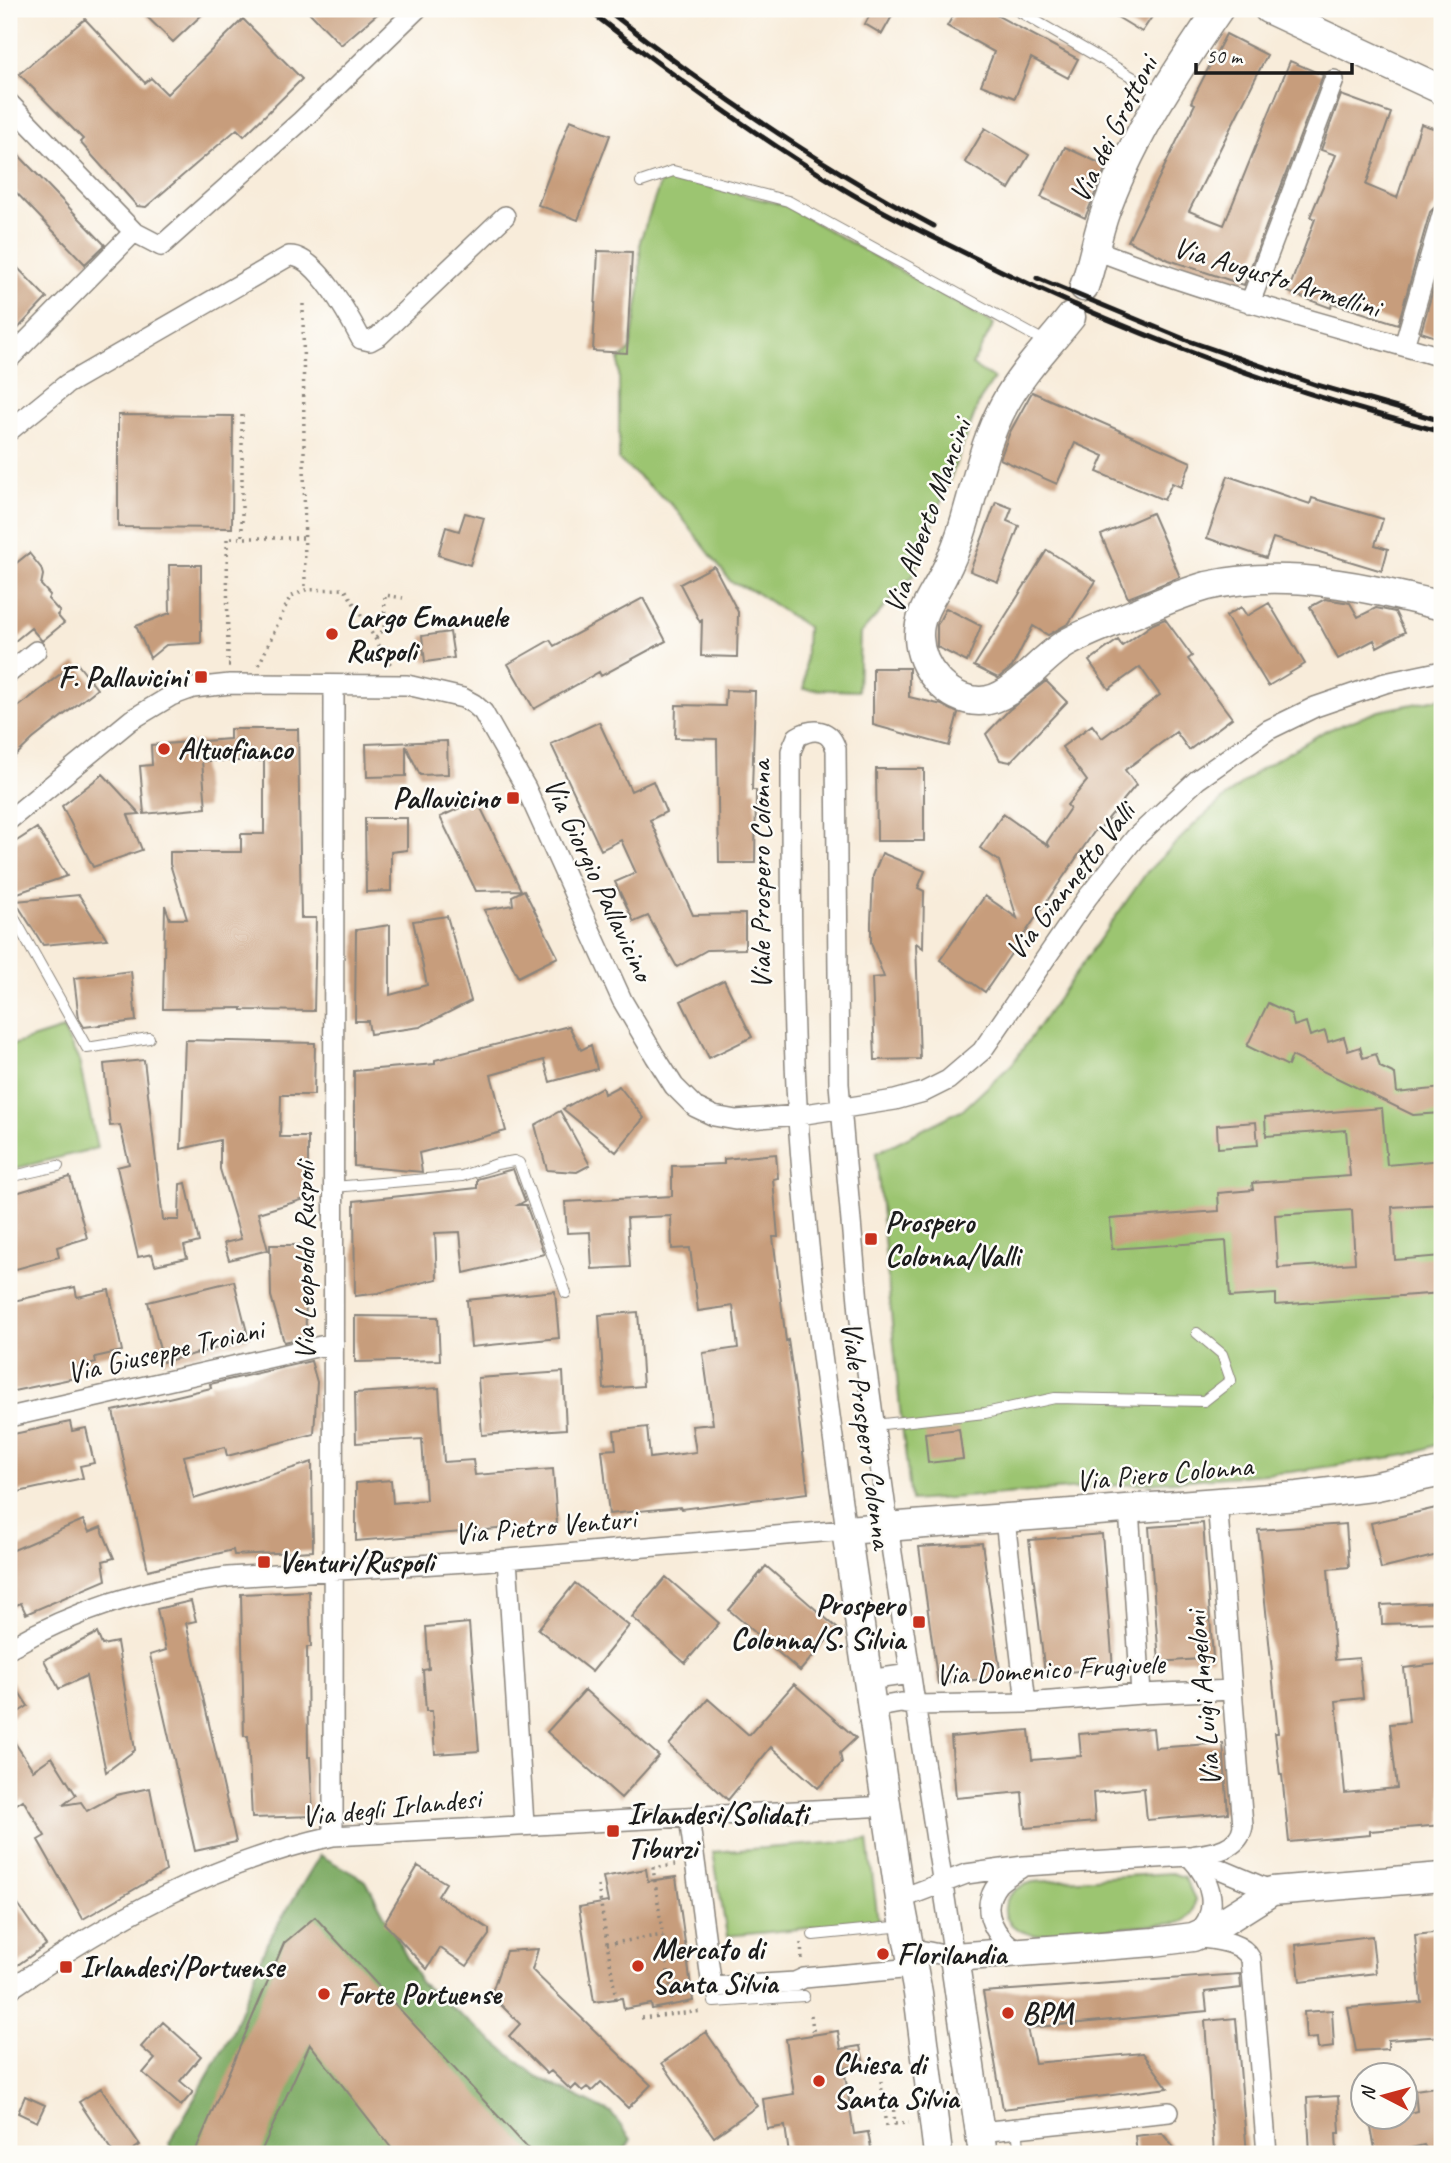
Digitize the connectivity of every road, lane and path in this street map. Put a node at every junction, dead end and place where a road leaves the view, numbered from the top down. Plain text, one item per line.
1 (417, 9) edge
2 (1015, 9) edge
3 (1219, 9) edge
4 (1268, 9) edge
5 (1334, 80) dead end
6 (1442, 90) edge
7 (1164, 95) junction
8 (9, 103) edge
9 (641, 182) dead end
10 (1442, 215) edge
11 (505, 216) dead end
12 (134, 232) junction
13 (1096, 250) junction
14 (1084, 287) dead end
15 (1250, 303) junction
16 (303, 304) dead end
17 (1071, 317) dead end
18 (1049, 344) junction
19 (1404, 346) junction
20 (1442, 357) edge
21 (9, 359) edge
22 (242, 415) dead end
23 (9, 431) edge
24 (242, 538) junction
25 (304, 538) junction
26 (305, 590) junction
27 (403, 598) dead end
28 (1442, 606) edge
29 (376, 638) junction
30 (36, 651) dead end
31 (239, 665) dead end
32 (392, 667) dead end
33 (1442, 671) edge
34 (9, 673) edge
35 (250, 684) junction
36 (334, 685) junction
37 (9, 820) edge
38 (9, 909) edge
39 (149, 1038) dead end
40 (841, 1109) junction
41 (799, 1115) junction
42 (58, 1166) dead end
43 (9, 1177) edge
44 (334, 1187) junction
45 (566, 1293) dead end
46 (1197, 1333) dead end
47 (334, 1343) junction
48 (9, 1417) edge
49 (873, 1425) junction
50 (1442, 1472) edge
51 (1217, 1501) junction
52 (1129, 1509) junction
53 (1005, 1520) junction
54 (889, 1527) junction
55 (846, 1530) junction
56 (507, 1559) junction
57 (335, 1571) junction
58 (9, 1648) edge
59 (910, 1674) junction
60 (868, 1679) junction
61 (1232, 1690) junction
62 (1141, 1694) junction
63 (1026, 1703) junction
64 (915, 1706) junction
65 (873, 1707) junction
66 (887, 1806) junction
67 (689, 1817) junction
68 (524, 1824) junction
69 (333, 1836) junction
70 (1189, 1856) junction
71 (695, 1863) junction
72 (1024, 1866) junction
73 (1442, 1877) edge
74 (943, 1881) junction
75 (598, 1886) dead end
76 (1272, 1891) junction
77 (800, 1933) dead end
78 (663, 1935) junction
79 (813, 1935) dead end
80 (907, 1935) junction
81 (1193, 1937) junction
82 (607, 1944) junction
83 (1020, 1952) junction
84 (954, 1956) junction
85 (802, 1966) dead end
86 (9, 1990) edge
87 (707, 1994) junction
88 (804, 1996) dead end
89 (616, 1999) dead end
90 (672, 2000) dead end
91 (811, 2015) dead end
92 (641, 2018) dead end
93 (814, 2035) dead end
94 (881, 2081) dead end
95 (892, 2096) dead end
96 (893, 2103) junction
97 (883, 2104) junction
98 (1168, 2112) dead end
99 (933, 2119) junction
100 (886, 2126) dead end
101 (1017, 2129) junction
102 (981, 2143) edge
103 (938, 2154) edge
104 (1020, 2154) edge
105 (1267, 2154) edge

1 - 12 street
2 - 7 lane
3 - 7 street, Via dei Grottoni
4 - 6 street
5 - 15 street
7 - 13 street, Via dei Grottoni
8 - 12 street
9 - 18 lane
10 - 19 street
11 - 23 street
12 - 21 street
13 - 14 street, Via dei Grottoni
13 - 15 street, Via Augusto Armellini
15 - 19 street, Via Augusto Armellini
16 - 25 path
17 - 18 street
18 - 28 street, Via Alberto Mancini
19 - 20 street, Via Augusto Armellini
22 - 24 path
24 - 25 path
24 - 31 path
25 - 26 path
26 - 29 path
26 - 35 path
27 - 29 path
29 - 32 path
30 - 34 street
33 - 40 street, Via Giannetto Valli
35 - 36 street, Via Giorgio Pallavicino
35 - 37 street, Via Giorgio Pallavicino
36 - 41 street, Via Giorgio Pallavicino
36 - 44 street, Via Leopoldo Ruspoli
38 - 39 lane
40 - 41 street, Via Giannetto Valli
40 - 41 street, Viale Prospero Colonna
40 - 49 street, Viale Prospero Colonna
41 - 55 street, Viale Prospero Colonna
42 - 43 lane
44 - 45 lane
44 - 47 street, Via Leopoldo Ruspoli
46 - 49 lane
47 - 48 street, Via Giuseppe Troiani
47 - 57 street, Via Leopoldo Ruspoli
49 - 54 street, Viale Prospero Colonna
50 - 51 street, Via Piero Colonna
51 - 52 street, Via Piero Colonna
51 - 61 street, Via Luigi Angeloni
52 - 53 street, Via Piero Colonna
52 - 62 street
53 - 54 street, Via Piero Colonna
53 - 63 street
54 - 55 street, Via Piero Colonna
54 - 59 street, Viale Prospero Colonna
55 - 56 street, Via Pietro Venturi
55 - 60 street, Viale Prospero Colonna
56 - 57 street, Via Pietro Venturi
56 - 68 street
57 - 58 street, Via Pietro Venturi
57 - 69 street, Via Leopoldo Ruspoli
59 - 60 street
59 - 64 street, Viale Prospero Colonna
60 - 65 street, Viale Prospero Colonna
61 - 62 street, Via Domenico Frugiuele
61 - 70 street, Via Luigi Angeloni
62 - 63 street, Via Domenico Frugiuele
63 - 64 street, Via Domenico Frugiuele
64 - 65 street, Via Domenico Frugiuele
64 - 74 street, Viale Prospero Colonna
65 - 66 street, Viale Prospero Colonna
66 - 67 street, Via degli Irlandesi
66 - 80 street, Viale Prospero Colonna
67 - 68 street, Via degli Irlandesi
67 - 71 street
68 - 69 street, Via degli Irlandesi
69 - 86 street, Via degli Irlandesi
70 - 72 street
70 - 76 street
70 - 81 street
71 - 78 path
71 - 87 street
72 - 74 street
72 - 83 street
73 - 76 street
74 - 80 street
74 - 84 street, Viale Prospero Colonna
75 - 82 path
76 - 81 street
77 - 85 path
78 - 82 path
78 - 90 path
79 - 80 lane
80 - 84 street
80 - 87 street
80 - 99 street, Viale Prospero Colonna
81 - 83 street
81 - 105 street
82 - 89 path
83 - 84 street
84 - 102 street
87 - 88 lane
87 - 92 path
91 - 93 path
94 - 97 path
95 - 96 path
96 - 97 path
96 - 99 path
97 - 100 path
98 - 101 street
99 - 103 street, Viale Prospero Colonna
101 - 102 street
101 - 104 lane

